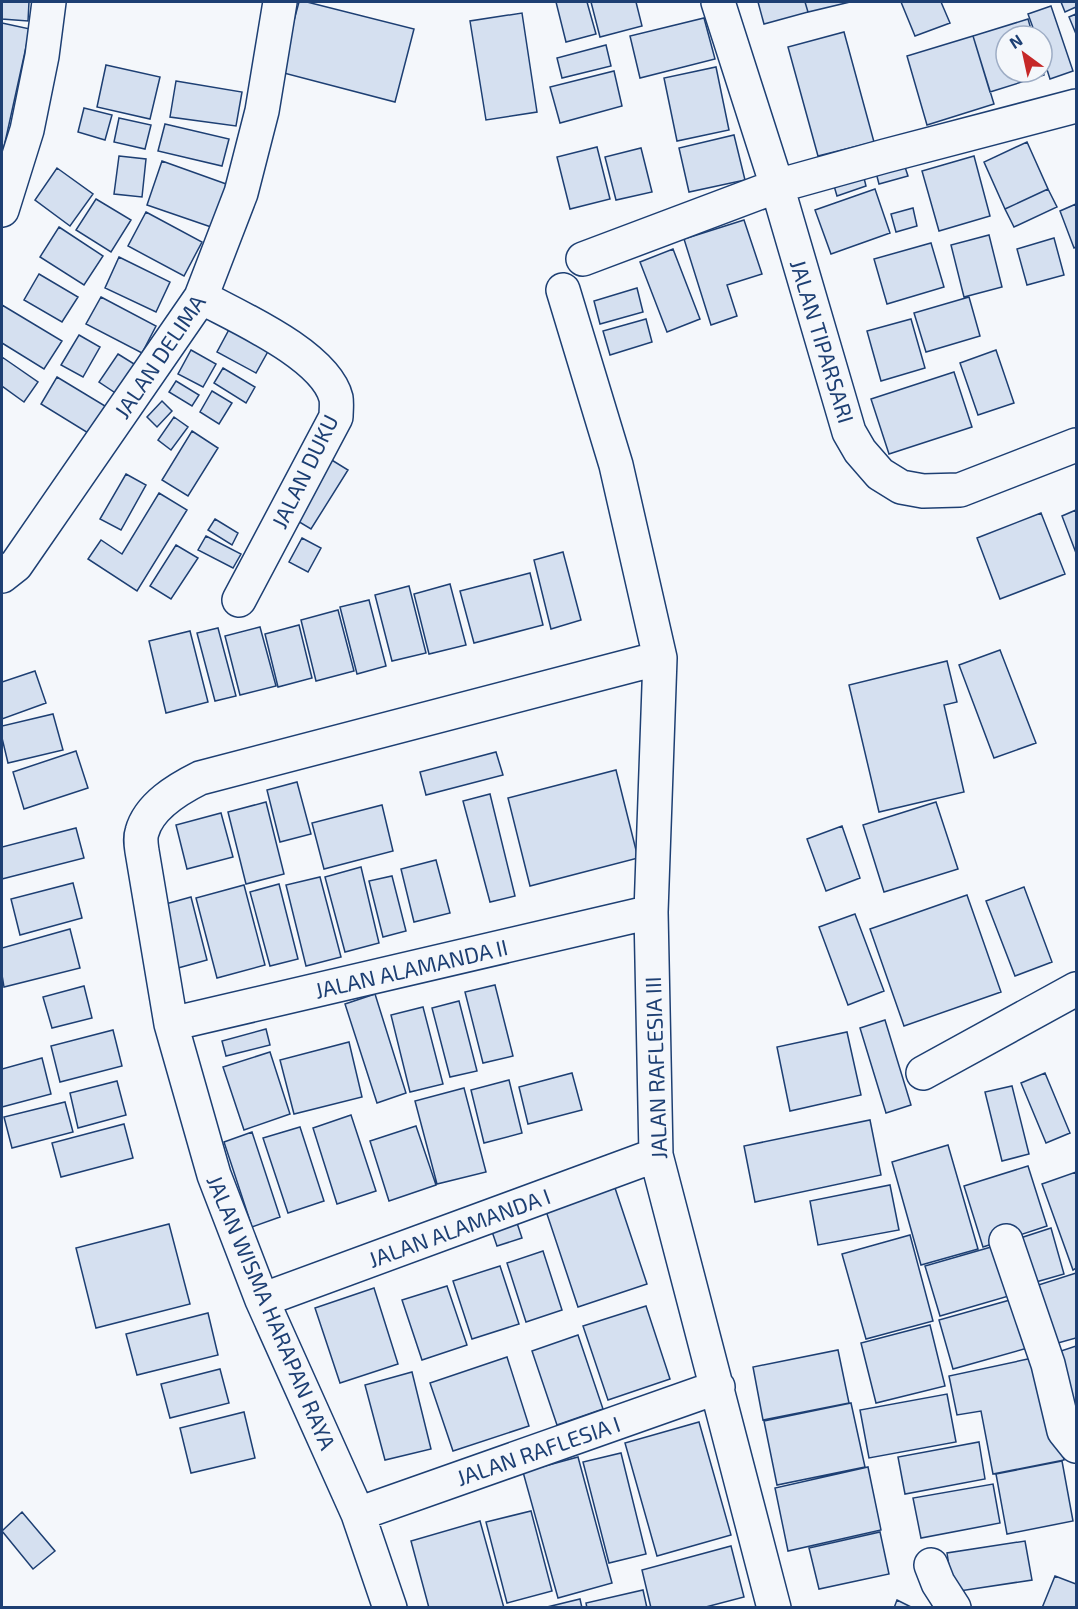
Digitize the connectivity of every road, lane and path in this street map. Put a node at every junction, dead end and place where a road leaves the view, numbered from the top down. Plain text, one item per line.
1 (49, 2) edge
2 (280, 2) edge
3 (718, 2) edge
4 (1077, 106) edge
5 (777, 186) junction
6 (2, 210) edge
7 (584, 259) dead end
8 (563, 290) dead end
9 (201, 297) junction
10 (1077, 445) edge
11 (2, 576) edge
12 (238, 600) dead end
13 (660, 658) junction
14 (651, 912) junction
15 (1077, 989) edge
16 (171, 1024) junction
17 (923, 1073) dead end
18 (656, 1155) junction
19 (1006, 1241) dead end
20 (262, 1300) junction
21 (718, 1387) junction
22 (1077, 1446) edge
23 (358, 1514) junction
24 (931, 1565) dead end
25 (390, 1608) edge
26 (774, 1608) edge
27 (954, 1608) edge

1 - 6 street
2 - 9 street, JALAN DELIMA
3 - 5 street, JALAN TIPARSARI
4 - 5 street
5 - 7 street
5 - 10 street, JALAN TIPARSARI
8 - 13 street, JALAN RAFLESIA III
9 - 11 street, JALAN DELIMA
9 - 12 street, JALAN DUKU
13 - 14 street, JALAN RAFLESIA III
13 - 16 street, JALAN WISMA HARAPAN RAYA
14 - 16 street, JALAN ALAMANDA II
14 - 18 street, JALAN RAFLESIA III
15 - 17 street
16 - 20 street, JALAN WISMA HARAPAN RAYA
18 - 20 street, JALAN ALAMANDA I
18 - 21 street, JALAN RAFLESIA III
19 - 22 street
20 - 23 street, JALAN WISMA HARAPAN RAYA
21 - 23 street, JALAN RAFLESIA I
21 - 26 street, JALAN RAFLESIA III
23 - 25 street, JALAN WISMA HARAPAN RAYA
24 - 27 street

